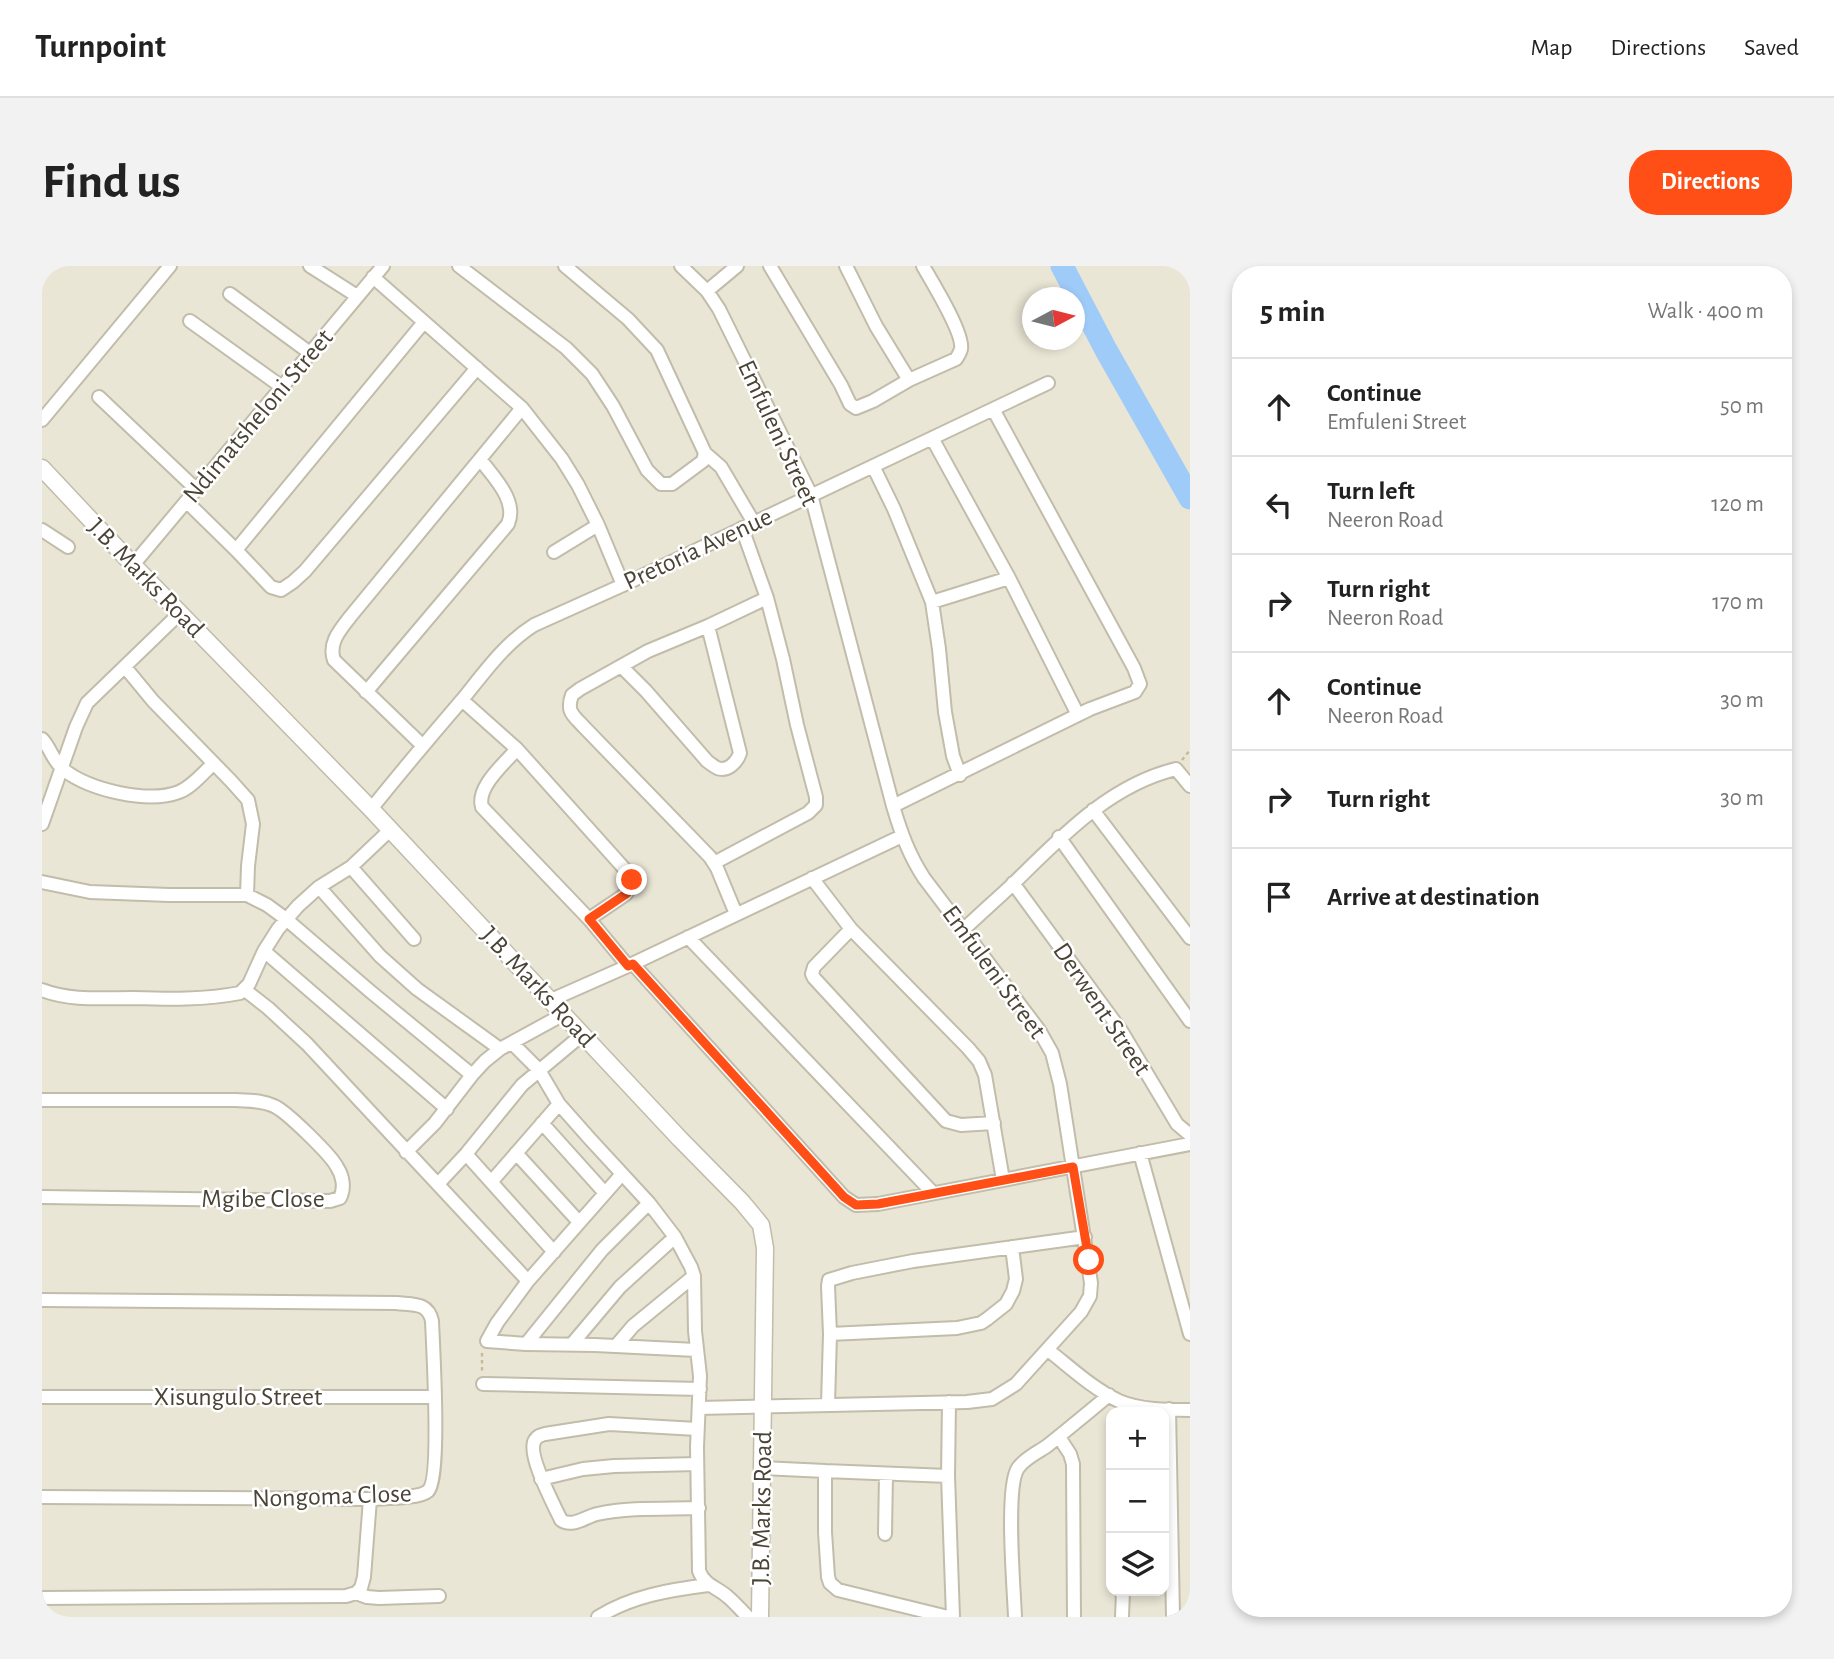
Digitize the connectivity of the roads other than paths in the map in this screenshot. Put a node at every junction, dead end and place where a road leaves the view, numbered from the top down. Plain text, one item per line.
1 (170, 266) edge
2 (310, 266) edge
3 (383, 266) edge
4 (459, 266) edge
5 (565, 266) edge
6 (681, 266) edge
7 (737, 266) edge
8 (770, 266) edge
9 (846, 266) edge
10 (923, 266) edge
11 (373, 276) junction
12 (707, 291) junction
13 (230, 294) dead end
14 (357, 296) junction
15 (190, 321) dead end
16 (424, 321) junction
17 (310, 353) junction
18 (477, 368) junction
19 (909, 380) junction
20 (1048, 383) dead end
21 (282, 387) junction
22 (99, 397) dead end
23 (522, 408) junction
24 (993, 409) junction
25 (42, 420) edge
26 (932, 438) junction
27 (705, 453) junction
28 (480, 459) junction
29 (873, 466) junction
30 (42, 468) edge
31 (197, 490) junction
32 (811, 495) junction
33 (187, 502) junction
34 (598, 525) junction
35 (748, 525) junction
36 (42, 530) edge
37 (68, 547) dead end
38 (236, 550) junction
39 (554, 552) dead end
40 (133, 565) junction
41 (1009, 578) junction
42 (623, 585) junction
43 (767, 598) junction
44 (932, 602) junction
45 (180, 613) junction
46 (708, 626) junction
47 (125, 667) junction
48 (622, 667) junction
49 (366, 692) junction
50 (462, 700) junction
51 (1078, 715) junction
52 (42, 739) edge
53 (422, 745) junction
54 (517, 748) junction
55 (213, 764) junction
56 (61, 769) junction
57 (960, 775) junction
58 (1190, 786) edge
59 (893, 807) junction
60 (371, 809) junction
61 (1093, 810) junction
62 (42, 824) edge
63 (390, 830) junction
64 (902, 836) junction
65 (1059, 837) junction
66 (714, 863) junction
67 (351, 867) junction
68 (812, 878) junction
69 (42, 882) edge
70 (1013, 883) junction
71 (319, 887) junction
72 (247, 895) junction
73 (736, 914) junction
74 (286, 919) junction
75 (589, 919) junction
76 (851, 929) junction
77 (963, 930) junction
78 (688, 937) junction
79 (1190, 938) edge
80 (414, 939) dead end
81 (264, 951) junction
82 (630, 965) junction
83 (42, 990) edge
84 (245, 990) junction
85 (551, 1000) junction
86 (564, 1014) junction
87 (1190, 1021) edge
88 (583, 1034) junction
89 (506, 1046) junction
90 (539, 1070) junction
91 (472, 1075) junction
92 (42, 1100) edge
93 (559, 1104) junction
94 (447, 1109) junction
95 (542, 1123) junction
96 (994, 1123) junction
97 (1190, 1135) edge
98 (1190, 1144) edge
99 (406, 1152) junction
100 (516, 1153) junction
101 (1140, 1153) junction
102 (466, 1154) junction
103 (1073, 1167) junction
104 (622, 1174) junction
105 (1003, 1180) junction
106 (492, 1181) junction
107 (438, 1184) junction
108 (604, 1192) junction
109 (933, 1192) junction
110 (42, 1197) edge
111 (649, 1203) junction
112 (579, 1222) junction
113 (675, 1237) junction
114 (1085, 1237) junction
115 (1012, 1247) junction
116 (554, 1252) junction
117 (694, 1276) junction
118 (528, 1281) junction
119 (42, 1300) edge
120 (830, 1334) junction
121 (1190, 1335) edge
122 (526, 1344) junction
123 (572, 1344) junction
124 (616, 1346) junction
125 (696, 1350) junction
126 (1048, 1350) junction
127 (484, 1384) road end
128 (700, 1389) junction
129 (1109, 1395) junction
130 (42, 1397) edge
131 (434, 1397) junction
132 (948, 1402) junction
133 (828, 1404) junction
134 (763, 1406) junction
135 (1126, 1407) edge
136 (699, 1408) junction
137 (1169, 1409) edge
138 (1190, 1410) edge
139 (698, 1429) junction
140 (1059, 1437) junction
141 (1169, 1451) edge
142 (697, 1464) junction
143 (762, 1468) junction
144 (825, 1471) junction
145 (886, 1474) junction
146 (948, 1476) junction
147 (541, 1479) junction
148 (42, 1497) edge
149 (370, 1499) junction
150 (699, 1508) junction
151 (885, 1534) dead end
152 (708, 1585) junction
153 (356, 1593) junction
154 (439, 1596) dead end
155 (1122, 1596) edge
156 (42, 1598) edge
157 (598, 1617) edge
158 (748, 1617) edge
159 (760, 1617) edge
160 (951, 1617) edge
161 (1015, 1617) edge
162 (1074, 1617) edge
163 (1122, 1617) edge
164 (1173, 1617) edge

1 - 25 street
2 - 14 street
3 - 11 street, Ndimatsheloni Street
4 - 27 street
5 - 27 street
6 - 12 street, Emfuleni Street
7 - 12 street
8 - 19 street
9 - 19 street
10 - 19 street
11 - 14 street, Ndimatsheloni Street
11 - 16 street
12 - 32 street, Emfuleni Street
13 - 17 street
14 - 17 street, Ndimatsheloni Street
15 - 21 street
16 - 18 street
16 - 38 street
17 - 21 street, Ndimatsheloni Street
18 - 23 street
18 - 38 street
20 - 24 street, Pretoria Avenue
21 - 31 street, Ndimatsheloni Street
22 - 31 street
23 - 28 street
23 - 34 street
24 - 26 street, Pretoria Avenue
24 - 51 street
26 - 29 street, Pretoria Avenue
26 - 41 street
27 - 35 street
28 - 49 street
28 - 49 street
29 - 32 street, Pretoria Avenue
29 - 44 street
30 - 40 street, J.B. Marks Road
31 - 33 street, Ndimatsheloni Street
32 - 35 street, Pretoria Avenue
32 - 59 street, Emfuleni Street
33 - 38 street
33 - 40 street, Ndimatsheloni Street
34 - 39 street
34 - 42 street
35 - 42 street, Pretoria Avenue
35 - 43 street
36 - 37 street
40 - 45 street, J.B. Marks Road
41 - 44 street
41 - 51 street
42 - 50 street, Pretoria Avenue
43 - 46 street
43 - 66 street
44 - 57 street
45 - 47 street
45 - 60 street, J.B. Marks Road
46 - 48 street
46 - 48 street
47 - 55 street
47 - 56 street
48 - 66 street
49 - 53 street
50 - 53 street, Pretoria Avenue
50 - 54 street
51 - 57 street
52 - 56 street
53 - 60 street, Pretoria Avenue
54 - 75 street
54 - 75 street
55 - 56 street
55 - 72 street
56 - 62 street
57 - 59 street
58 - 61 street
59 - 64 street, Emfuleni Street
60 - 63 street, J.B. Marks Road
61 - 65 street
61 - 79 street
63 - 67 street
63 - 85 street, J.B. Marks Road
64 - 68 street
64 - 77 street, Emfuleni Street
65 - 70 street
65 - 87 street
66 - 73 street
67 - 71 street
67 - 80 street
68 - 73 street
68 - 76 street
69 - 72 street
70 - 77 street
70 - 97 street, Derwent Street
71 - 74 street
71 - 89 street
72 - 74 street
73 - 78 street
74 - 81 street
74 - 91 street
75 - 82 street
76 - 96 street
76 - 96 street
77 - 103 street, Emfuleni Street
78 - 82 street
78 - 109 street
81 - 84 street
81 - 94 street
82 - 85 street
82 - 109 street
83 - 84 street
84 - 99 street
85 - 86 street, J.B. Marks Road
86 - 88 street, J.B. Marks Road
86 - 89 street
88 - 90 street
88 - 134 street, J.B. Marks Road
89 - 90 street
89 - 91 street
90 - 93 street
90 - 102 street
91 - 94 street
92 - 110 street, Mgibe Close
93 - 95 street
93 - 104 street
94 - 99 street
95 - 100 street
95 - 108 street
96 - 105 street
98 - 101 street
99 - 107 street
100 - 106 street
100 - 112 street
101 - 103 street
101 - 121 street
102 - 106 street
102 - 107 street
103 - 105 street
103 - 114 street, Emfuleni Street
104 - 108 street
104 - 111 street
105 - 109 street
106 - 116 street
107 - 118 street
108 - 112 street
111 - 113 street
111 - 122 street
112 - 116 street
113 - 117 street
113 - 123 street
114 - 115 street
114 - 126 street, Emfuleni Street
115 - 120 street
115 - 120 street
116 - 118 street
117 - 124 street
117 - 125 street
118 - 122 street
119 - 131 street, Nongoma Close
120 - 133 street
122 - 123 street
123 - 124 street
124 - 125 street
125 - 128 street
126 - 129 street
126 - 132 street, Emfuleni Street
127 - 128 street
128 - 136 street
129 - 135 street
129 - 140 street
130 - 131 street, Xisungulo Street
131 - 149 street, Nongoma Close
132 - 133 street, Emfuleni Street
132 - 146 street
133 - 134 street, Emfuleni Street
134 - 136 street, Emfuleni Street
134 - 143 street, J.B. Marks Road
136 - 139 street
137 - 138 street
139 - 142 street
139 - 147 street
140 - 161 street
140 - 162 street
141 - 164 street
142 - 147 street
142 - 150 street
143 - 144 street
143 - 159 street, J.B. Marks Road
144 - 145 street
144 - 160 street
145 - 146 street
145 - 151 street
146 - 160 street
147 - 150 street
148 - 149 street, Nongoma Close
149 - 153 street
150 - 152 street
152 - 157 street
152 - 158 street
153 - 154 street
153 - 156 street
155 - 163 street

